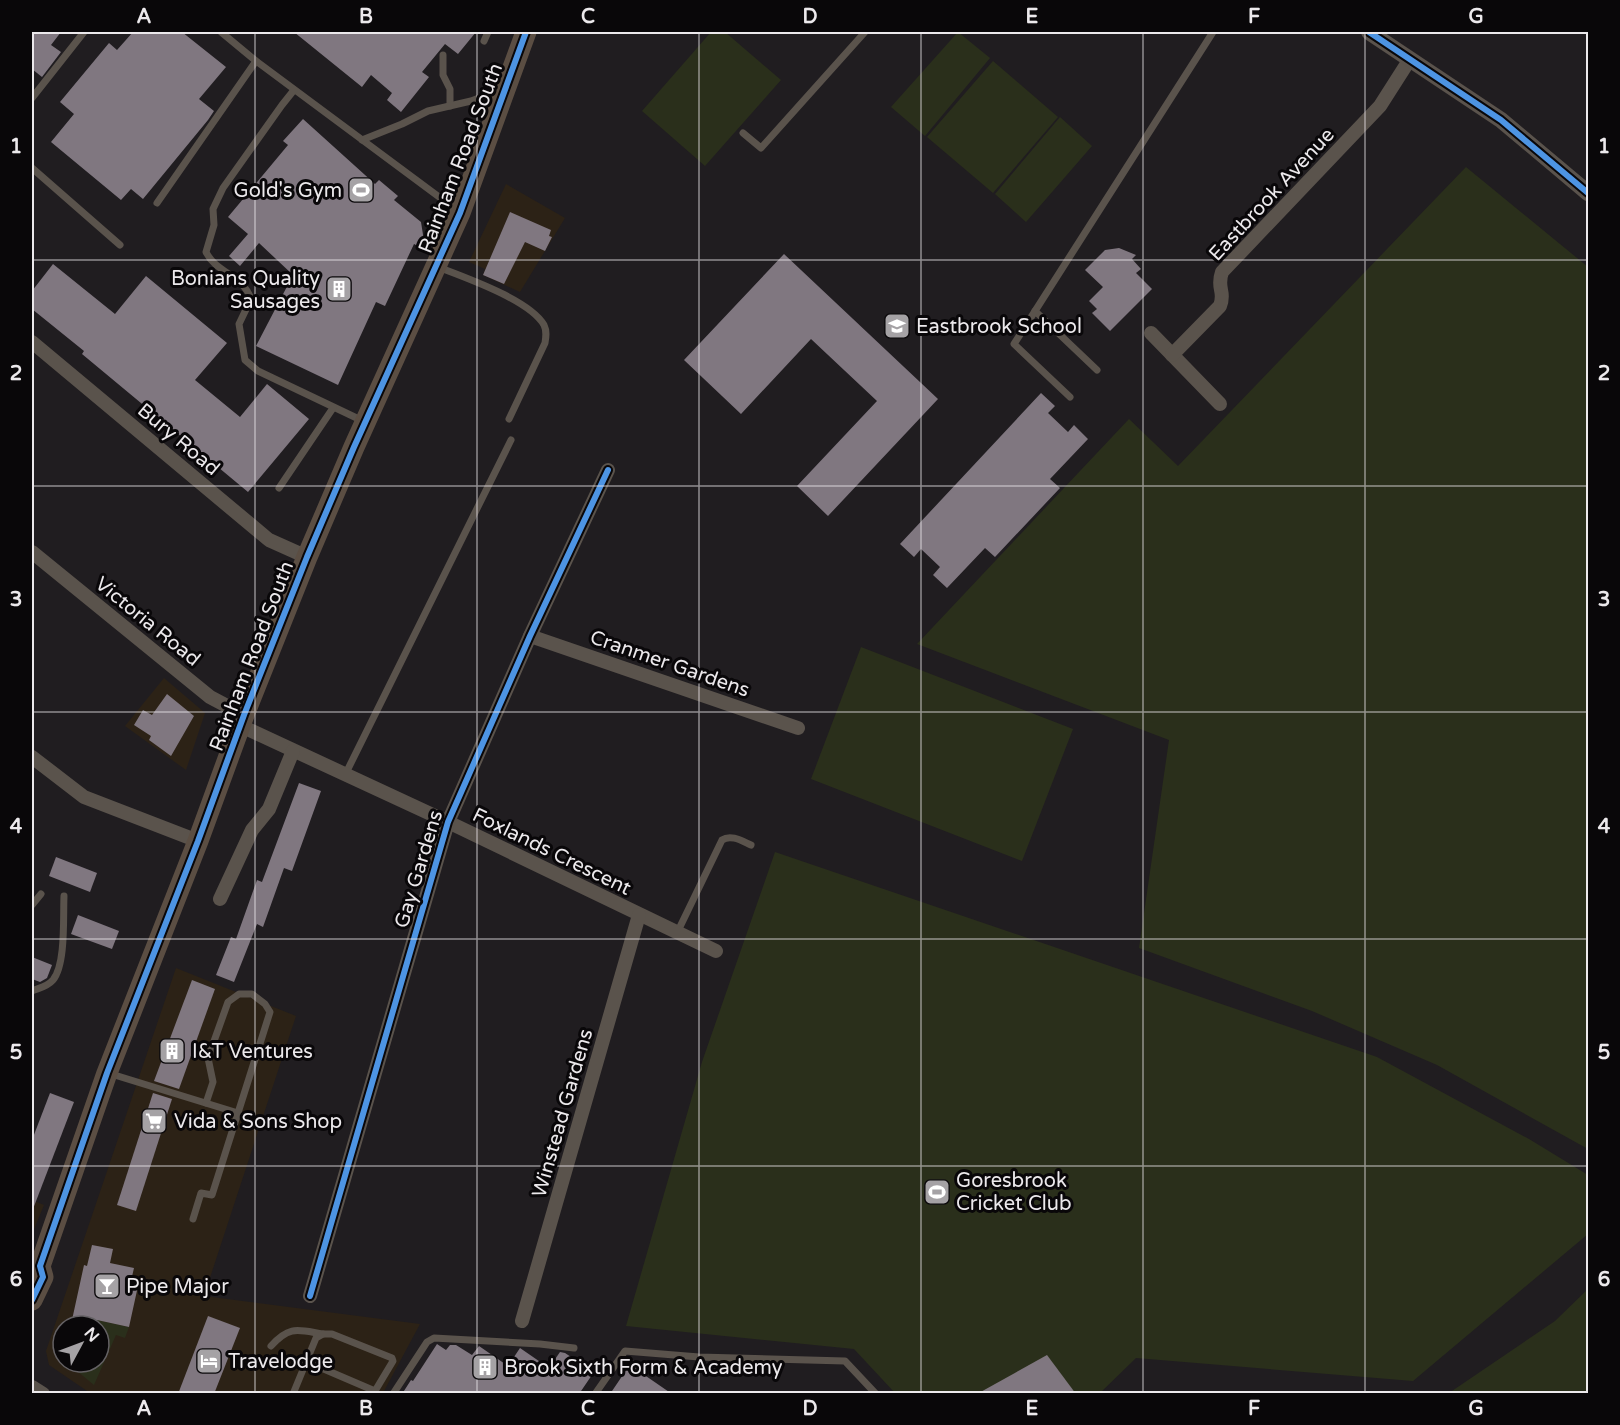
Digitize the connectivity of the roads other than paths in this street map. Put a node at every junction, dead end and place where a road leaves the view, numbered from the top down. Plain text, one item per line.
1 (84, 32) edge
2 (221, 32) edge
3 (488, 32) edge
4 (526, 32) edge
5 (865, 32) edge
6 (1213, 32) edge
7 (1369, 32) edge
8 (484, 41) dead end
9 (443, 55) dead end
10 (1410, 59) junction
11 (256, 61) junction
12 (506, 88) junction
13 (294, 90) junction
14 (32, 98) edge
15 (450, 106) junction
16 (743, 133) dead end
17 (362, 140) junction
18 (32, 168) edge
19 (1588, 193) edge
20 (157, 203) dead end
21 (460, 213) junction
22 (120, 245) dead end
23 (435, 266) junction
24 (1035, 311) junction
25 (1151, 333) dead end
26 (32, 342) edge
27 (1172, 355) junction
28 (1097, 370) dead end
29 (1070, 397) dead end
30 (1220, 404) dead end
31 (333, 408) junction
32 (509, 419) dead end
33 (365, 422) junction
34 (511, 440) dead end
35 (608, 470) dead end
36 (279, 488) dead end
37 (32, 552) edge
38 (307, 556) junction
39 (530, 636) junction
40 (242, 721) junction
41 (798, 728) dead end
42 (293, 751) junction
43 (32, 757) edge
44 (345, 775) junction
45 (448, 822) junction
46 (198, 841) junction
47 (751, 845) dead end
48 (41, 894) dead end
49 (64, 896) dead end
50 (220, 898) dead end
51 (32, 905) edge
52 (639, 915) junction
53 (677, 933) junction
54 (716, 951) dead end
55 (32, 991) edge
56 (107, 1073) junction
57 (206, 1103) junction
58 (238, 1113) junction
59 (193, 1219) dead end
60 (37, 1274) edge
61 (310, 1296) dead end
62 (32, 1300) edge
63 (522, 1321) dead end
64 (323, 1334) junction
65 (271, 1346) dead end
66 (574, 1348) dead end
67 (305, 1361) junction
68 (32, 1387) edge
69 (374, 1392) edge
70 (43, 1394) edge
71 (292, 1394) edge
72 (393, 1394) edge
73 (595, 1394) edge
74 (876, 1394) edge

1 - 14 lane
2 - 11 lane
3 - 8 lane
4 - 12 main road, Rainham Road South
5 - 16 lane
6 - 24 lane
7 - 10 street
9 - 15 lane
10 - 19 street
10 - 27 street, Eastbrook Avenue
11 - 13 lane
11 - 20 lane
12 - 15 lane
12 - 21 main road, Rainham Road South
13 - 17 lane
13 - 31 lane
15 - 17 lane
17 - 21 lane
18 - 22 lane
21 - 23 main road, Rainham Road South
23 - 32 lane
23 - 33 main road, Rainham Road South
24 - 28 lane
24 - 29 lane
25 - 27 street
26 - 38 street, Bury Road
27 - 30 street
31 - 33 lane
31 - 36 lane
33 - 38 main road, Rainham Road South
34 - 44 lane
35 - 39 street, Gay Gardens
37 - 40 street, Victoria Road
38 - 40 main road, Rainham Road South
39 - 41 street, Cranmer Gardens
39 - 45 street, Gay Gardens
40 - 42 street, Foxlands Crescent
40 - 46 main road, Rainham Road South
42 - 44 street, Foxlands Crescent
42 - 50 street
43 - 46 street
44 - 45 street, Foxlands Crescent
45 - 52 street, Foxlands Crescent
45 - 61 street, Gay Gardens
46 - 56 main road, Rainham Road South
47 - 53 lane
48 - 51 lane
49 - 55 lane
52 - 53 street, Foxlands Crescent
52 - 63 street, Winstead Gardens
53 - 54 street, Foxlands Crescent
56 - 57 lane
56 - 60 main road, Rainham Road South
57 - 58 lane
57 - 58 lane
58 - 59 lane
60 - 62 main road, Rainham Road South
64 - 65 lane
64 - 67 lane
64 - 69 lane
66 - 72 lane
67 - 69 lane
67 - 71 lane
68 - 70 street
73 - 74 lane

